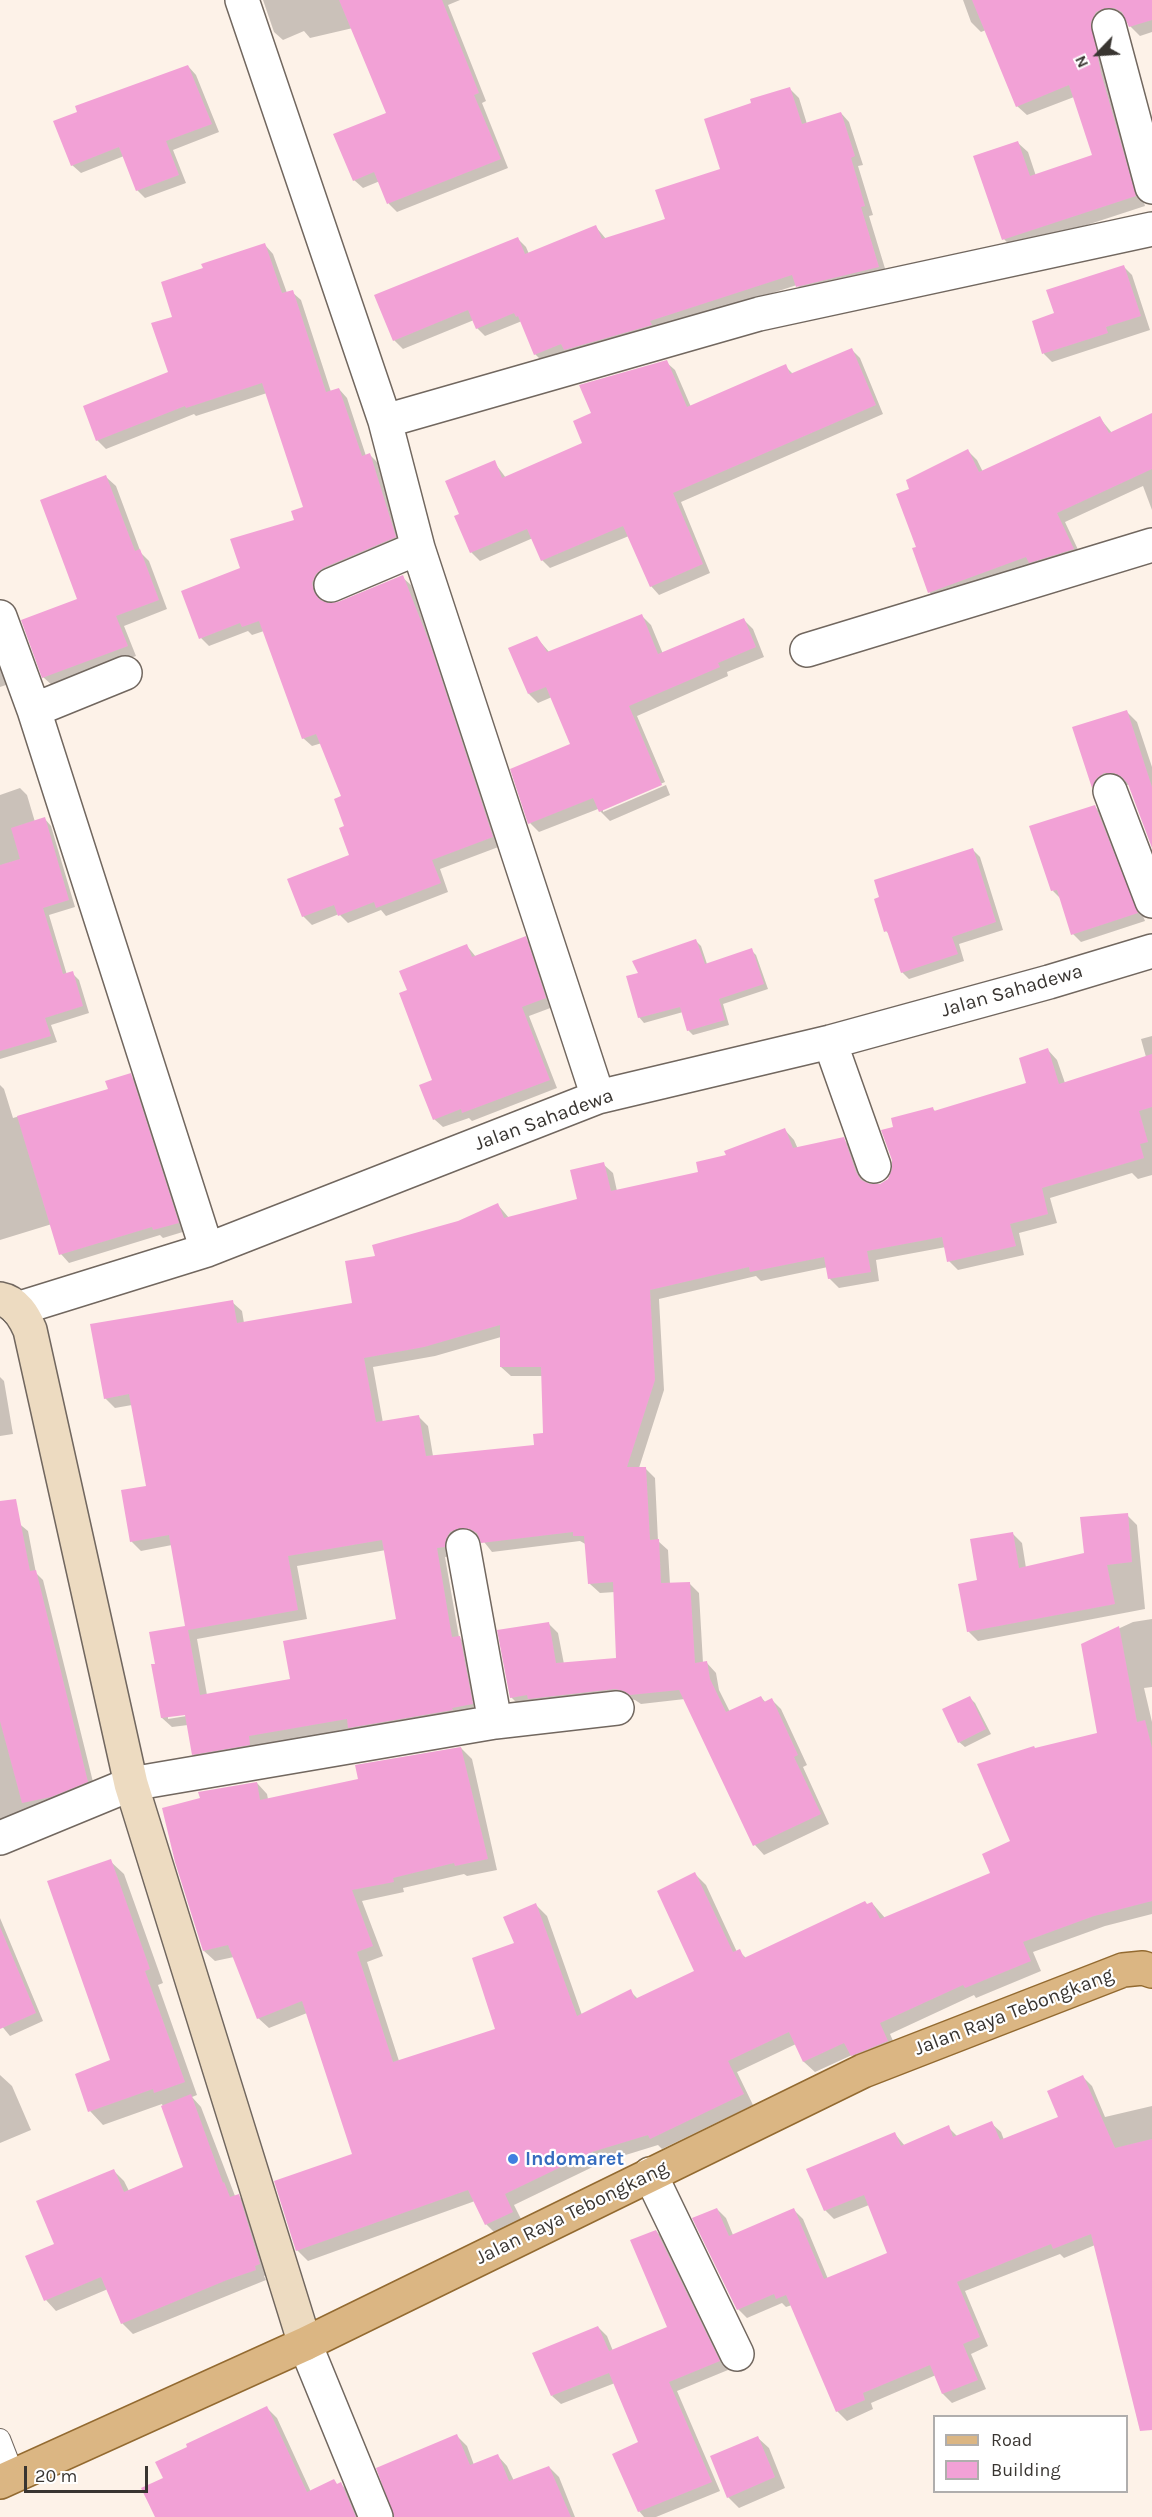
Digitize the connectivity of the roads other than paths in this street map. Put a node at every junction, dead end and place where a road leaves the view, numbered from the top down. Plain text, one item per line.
1 (242, 0) edge
2 (1109, 26) dead end
3 (1152, 187) edge
4 (1152, 229) edge
5 (385, 421) junction
6 (1152, 545) edge
7 (418, 548) junction
8 (331, 585) dead end
9 (0, 617) edge
10 (807, 650) dead end
11 (125, 673) dead end
12 (34, 710) junction
13 (1110, 791) dead end
14 (1152, 901) edge
15 (1152, 951) edge
16 (830, 1042) junction
17 (598, 1097) junction
18 (874, 1166) dead end
19 (207, 1250) junction
20 (9, 1304) edge
21 (463, 1546) dead end
22 (617, 1708) dead end
23 (495, 1722) junction
24 (131, 1784) junction
25 (0, 1838) edge
26 (1149, 1965) edge
27 (650, 2174) junction
28 (305, 2344) junction
29 (737, 2354) dead end
30 (0, 2439) edge
31 (7, 2479) edge
32 (376, 2517) edge

1 - 5 street
2 - 3 street
4 - 5 street
5 - 7 street
6 - 10 street
7 - 8 street
7 - 17 street
9 - 12 street
11 - 12 street
12 - 19 street
13 - 14 street
15 - 16 street, Jalan Sahadewa
16 - 17 street, Jalan Sahadewa
16 - 18 street
17 - 19 street, Jalan Sahadewa
19 - 20 street, Jalan Sahadewa
20 - 24 main road
21 - 23 street
22 - 23 street
23 - 24 street
24 - 25 street
24 - 28 main road
26 - 27 main road, Jalan Raya Tebongkang
27 - 28 main road, Jalan Raya Tebongkang
27 - 29 street
28 - 31 main road, Jalan Raya Tebongkang
28 - 32 street
30 - 31 lane

